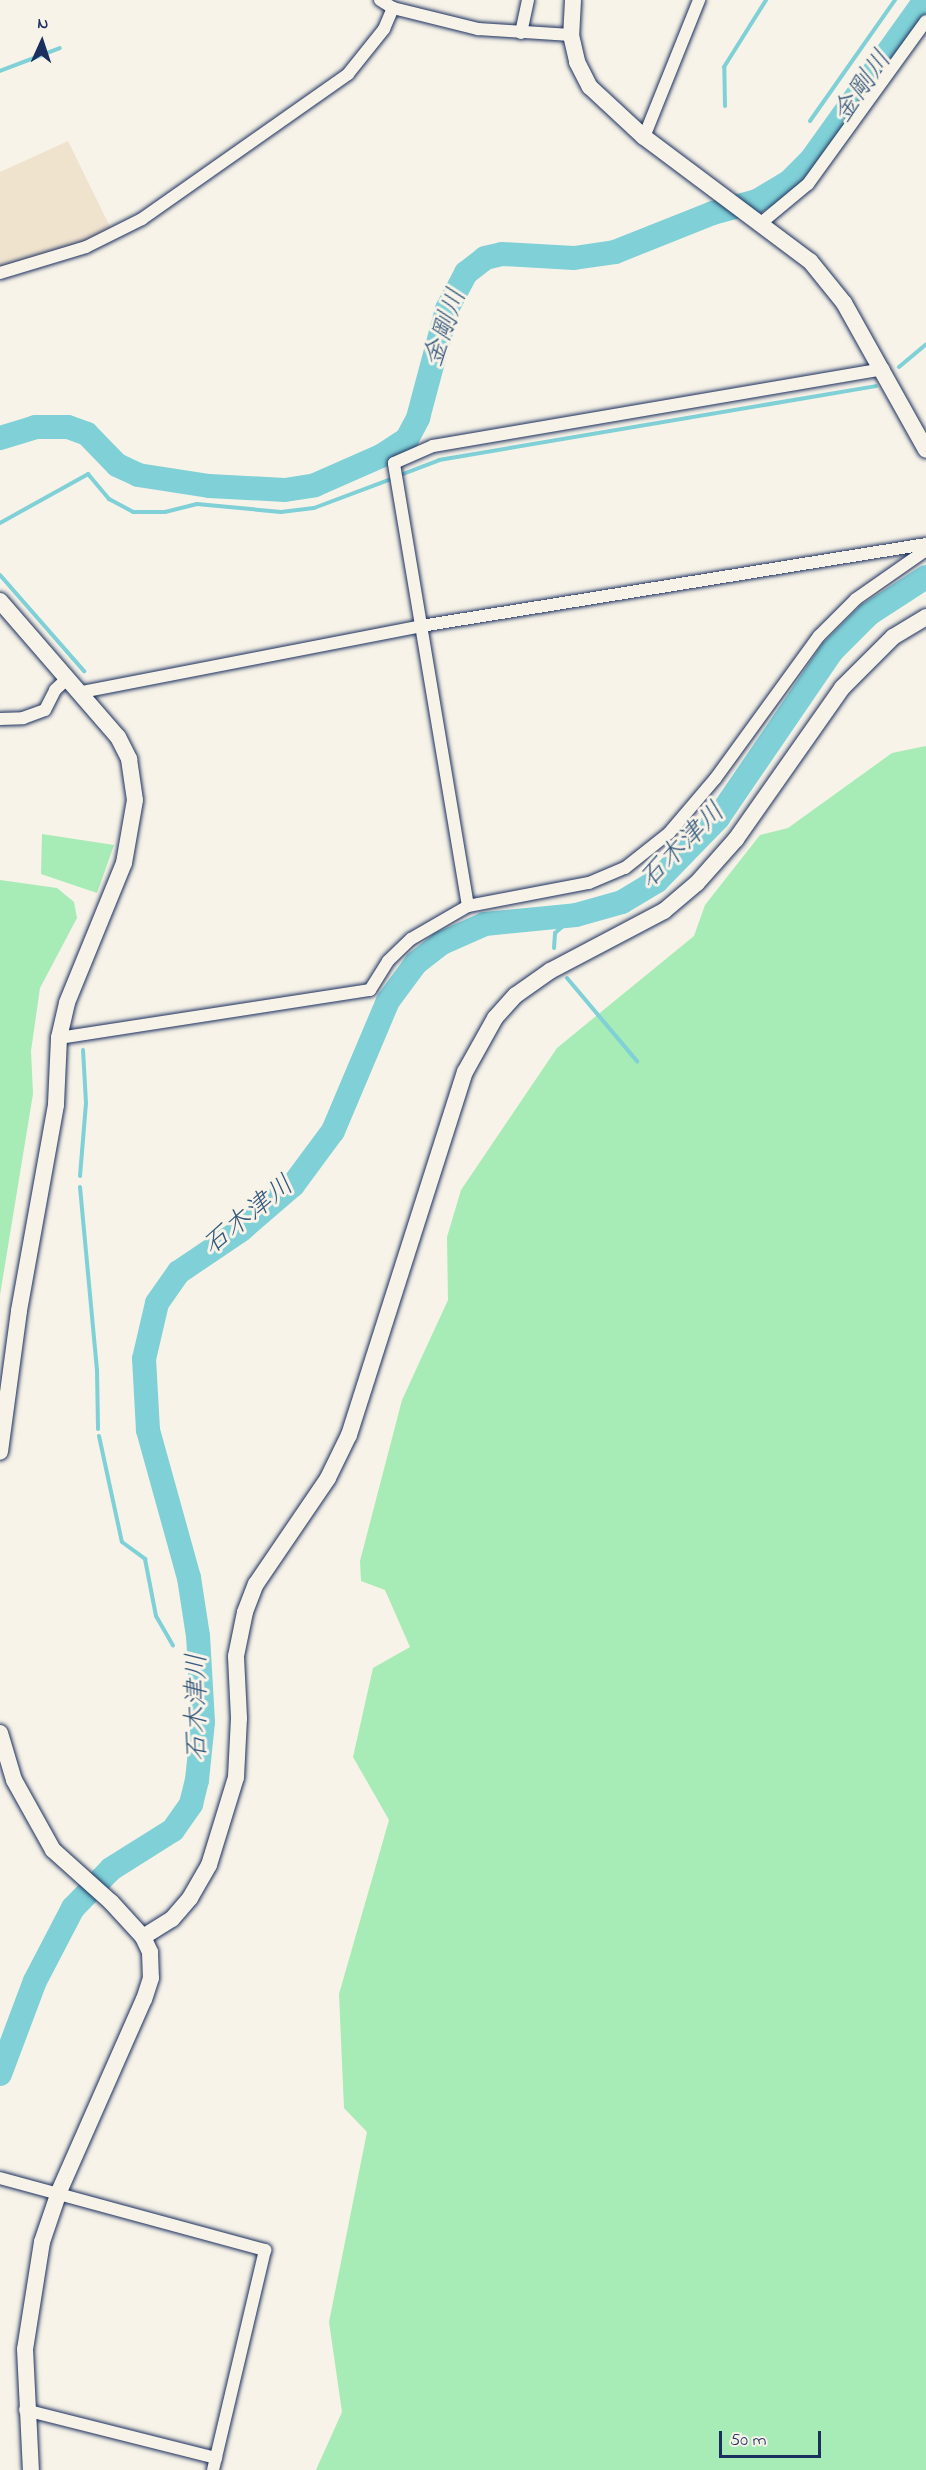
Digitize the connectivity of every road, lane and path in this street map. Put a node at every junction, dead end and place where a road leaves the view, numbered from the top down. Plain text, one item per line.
1 (380, 0) edge
2 (528, 0) edge
3 (573, 0) edge
4 (699, 0) edge
5 (393, 8) junction
6 (926, 21) edge
7 (521, 33) junction
8 (571, 35) junction
9 (644, 137) junction
10 (756, 220) junction
11 (0, 273) edge
12 (883, 369) junction
13 (926, 450) edge
14 (926, 544) edge
15 (926, 550) edge
16 (0, 601) edge
17 (926, 617) edge
18 (421, 627) junction
19 (68, 678) junction
20 (82, 692) junction
21 (0, 719) edge
22 (468, 906) junction
23 (59, 1038) junction
24 (0, 1452) edge
25 (0, 1733) edge
26 (142, 1937) junction
27 (0, 2178) edge
28 (60, 2192) junction
29 (26, 2410) junction
30 (215, 2464) edge
31 (31, 2470) edge

1 - 5 street
2 - 7 street
3 - 8 street
4 - 9 street
5 - 7 street
5 - 11 street
6 - 10 street
7 - 8 street
8 - 9 street
9 - 10 street
10 - 12 street
12 - 13 street
12 - 18 street
14 - 18 street
15 - 22 street
16 - 19 street
17 - 26 street
18 - 20 street
18 - 22 street
19 - 20 street
19 - 21 street
20 - 23 street
22 - 23 street
23 - 24 street
25 - 26 street
26 - 28 street
27 - 28 street
28 - 29 street
28 - 30 street
29 - 30 street
29 - 31 street

